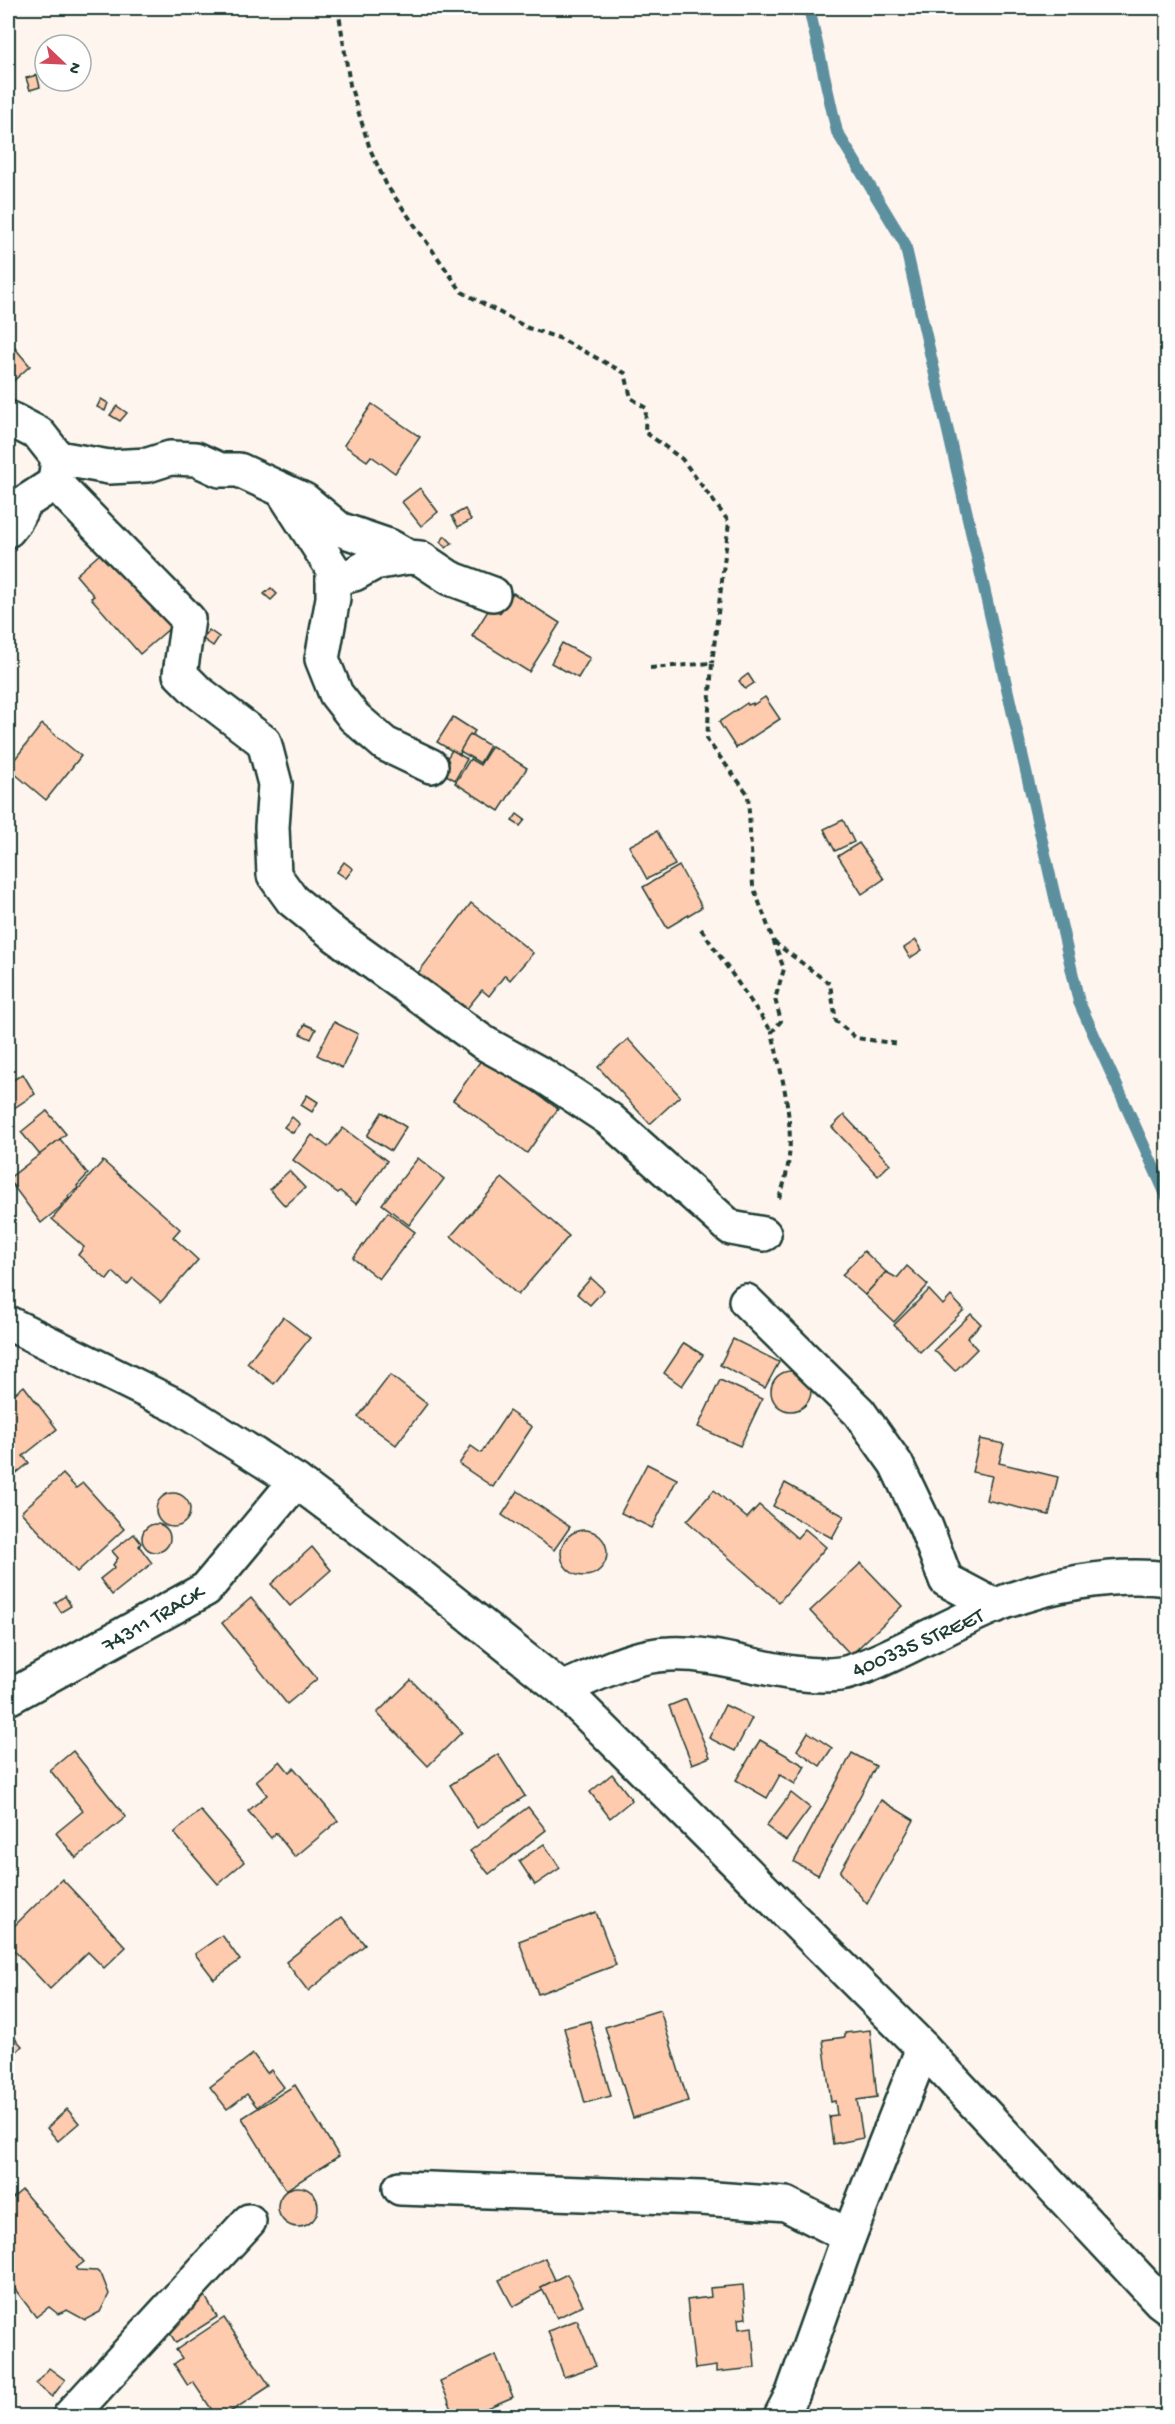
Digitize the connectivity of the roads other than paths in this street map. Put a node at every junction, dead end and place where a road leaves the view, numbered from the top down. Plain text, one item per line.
1 (8, 418) edge
2 (57, 471) junction
3 (281, 489) junction
4 (8, 530) edge
5 (408, 557) junction
6 (333, 579) junction
7 (493, 594) dead end
8 (431, 766) dead end
9 (764, 1234) road end
10 (746, 1301) dead end
11 (8, 1323) edge
12 (296, 1481) junction
13 (1167, 1579) edge
14 (995, 1606) junction
15 (562, 1689) junction
16 (8, 1698) edge
17 (923, 2048) junction
18 (400, 2188) dead end
19 (249, 2221) dead end
20 (849, 2236) junction
21 (1167, 2307) edge
22 (70, 2416) edge
23 (780, 2416) edge

1 - 2 street
2 - 3 street
2 - 4 street
2 - 9 street
3 - 5 street
3 - 6 street
5 - 6 street
5 - 7 street
6 - 8 street
10 - 14 street
11 - 12 street
12 - 15 street
12 - 16 street, 74311 TRACK
13 - 14 street, 400335 STREET
14 - 15 street, 400335 STREET
15 - 17 street
17 - 20 street
17 - 21 street
18 - 20 street
19 - 22 street
20 - 23 street

